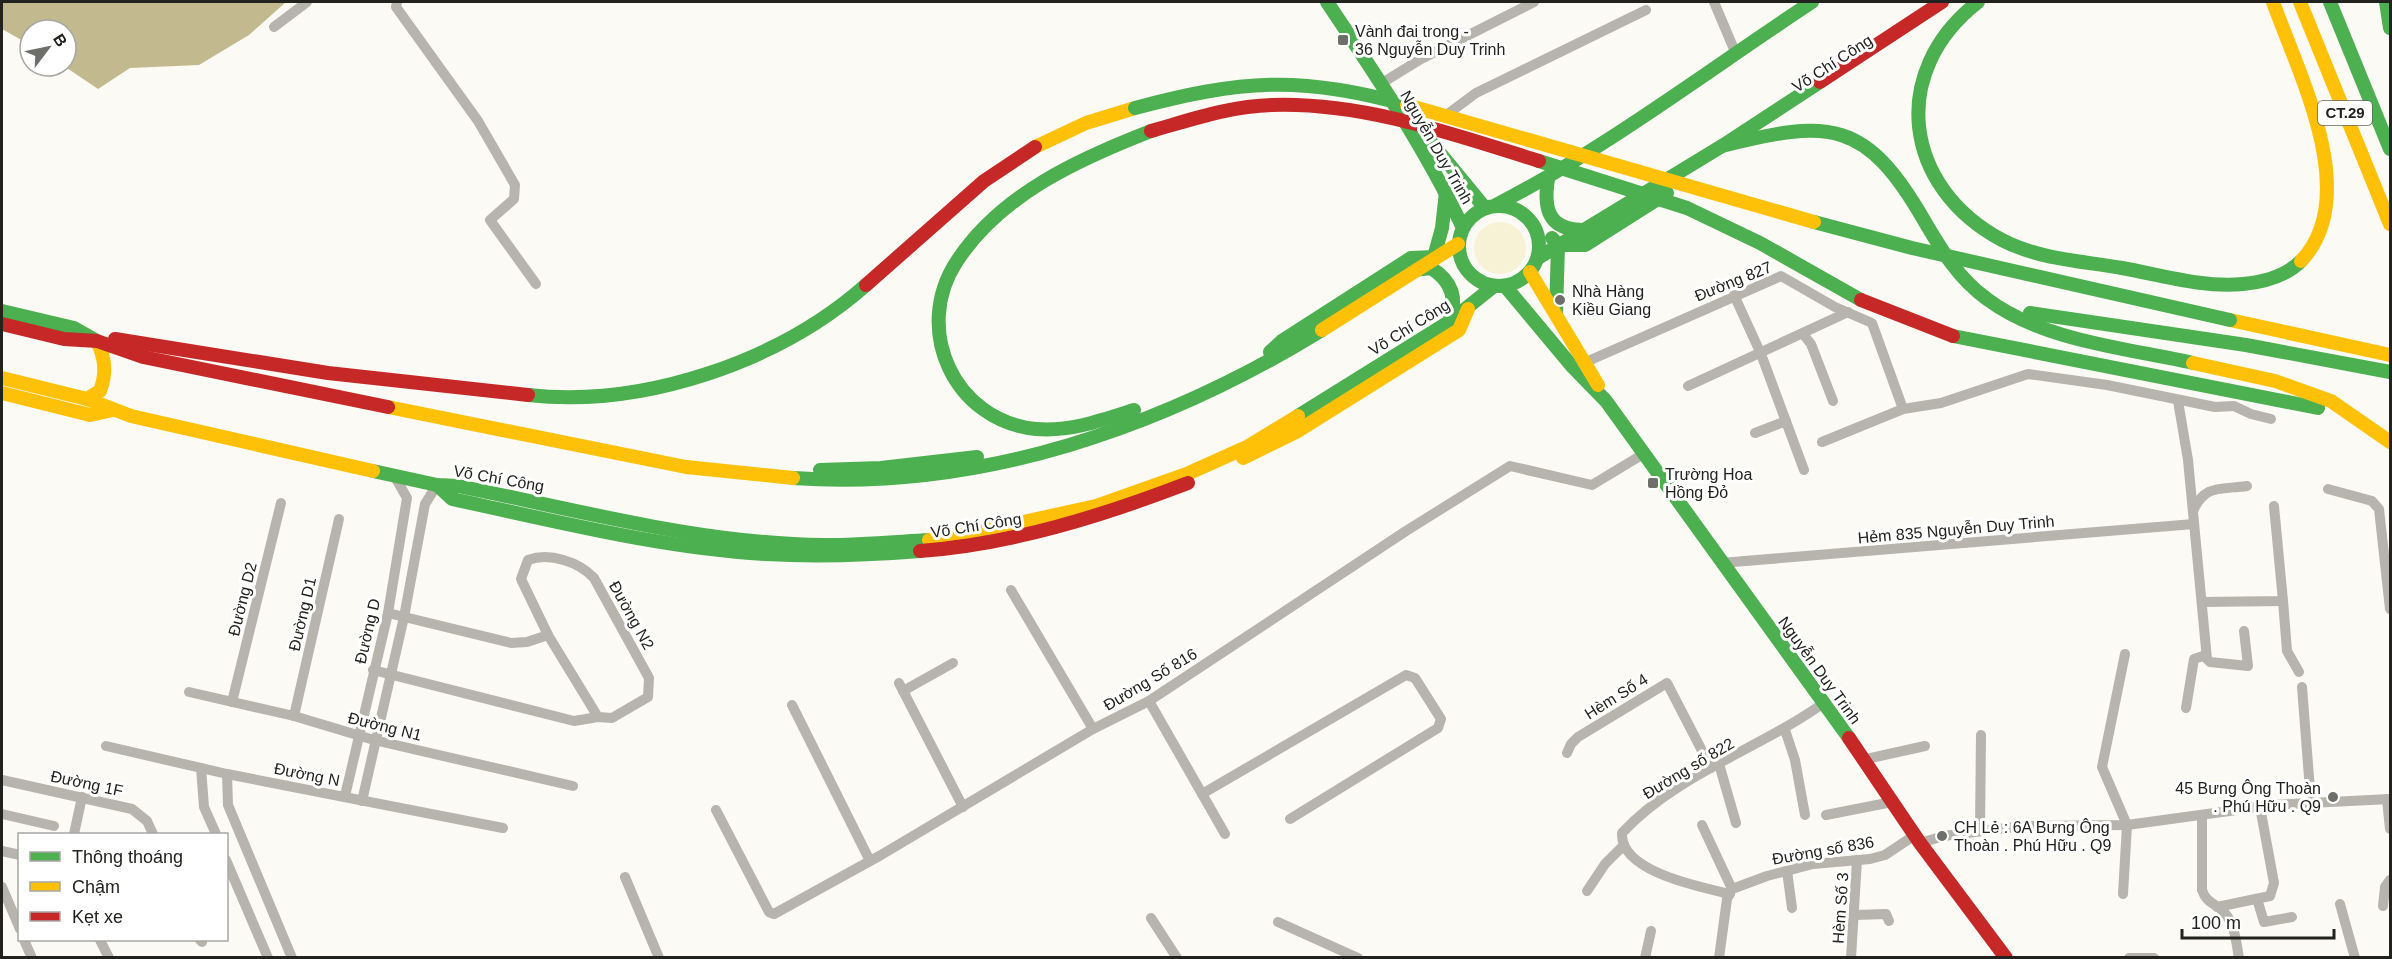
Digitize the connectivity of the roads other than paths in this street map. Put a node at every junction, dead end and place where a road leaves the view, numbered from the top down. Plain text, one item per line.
1 (307, 2) edge
2 (397, 2) edge
3 (1327, 2) edge
4 (1534, 2) edge
5 (1714, 2) edge
6 (1811, 2) edge
7 (1942, 2) edge
8 (1957, 2) edge
9 (1978, 2) edge
10 (2273, 2) edge
11 (2300, 2) edge
12 (2331, 2) edge
13 (2386, 2) edge
14 (1646, 10) dead end
15 (274, 27) dead end
16 (2391, 28) edge
17 (1736, 54) junction
18 (1382, 83) junction
19 (1687, 89) junction
20 (2391, 125) edge
21 (1421, 129) junction
22 (1722, 146) junction
23 (2391, 149) edge
24 (1687, 165) junction
25 (1548, 179) junction
26 (1526, 190) junction
27 (1446, 192) junction
28 (1490, 206) junction
29 (2391, 224) edge
30 (1462, 228) junction
31 (1584, 230) junction
32 (1458, 244) junction
33 (1558, 245) junction
34 (1434, 257) junction
35 (1538, 258) junction
36 (1413, 270) junction
37 (1530, 272) junction
38 (1959, 274) junction
39 (536, 284) dead end
40 (1499, 286) junction
41 (1734, 295) junction
42 (1468, 309) junction
43 (2, 311) edge
44 (1848, 312) junction
45 (1556, 314) junction
46 (1449, 322) junction
47 (2, 324) edge
48 (1803, 334) junction
49 (97, 341) junction
50 (128, 352) junction
51 (1761, 354) junction
52 (2391, 355) edge
53 (1260, 361) junction
54 (1586, 362) junction
55 (2391, 372) edge
56 (2, 378) edge
57 (1688, 386) dead end
58 (2, 393) edge
59 (87, 399) junction
60 (2178, 400) junction
61 (1606, 401) junction
62 (1833, 401) dead end
63 (1170, 406) junction
64 (1903, 409) junction
65 (113, 410) junction
66 (2271, 419) dead end
67 (1786, 421) junction
68 (2358, 421) junction
69 (1755, 433) dead end
70 (1822, 442) dead end
71 (2391, 442) edge
72 (1645, 453) junction
73 (1213, 467) junction
74 (1804, 470) dead end
75 (393, 475) junction
76 (437, 485) junction
77 (2247, 486) dead end
78 (2328, 489) dead end
79 (281, 503) dead end
80 (2274, 506) dead end
81 (2193, 511) junction
82 (339, 519) dead end
83 (2194, 524) junction
84 (1721, 563) junction
85 (1011, 590) dead end
86 (2283, 601) junction
87 (2202, 602) junction
88 (2391, 609) edge
89 (388, 614) junction
90 (404, 617) junction
91 (2244, 631) dead end
92 (548, 635) junction
93 (2125, 654) dead end
94 (2206, 655) junction
95 (953, 663) dead end
96 (373, 670) junction
97 (2299, 672) dead end
98 (390, 675) junction
99 (2302, 687) dead end
100 (189, 692) dead end
101 (1149, 701) junction
102 (232, 702) junction
103 (1825, 702) junction
104 (792, 705) dead end
105 (2186, 708) dead end
106 (294, 716) junction
107 (598, 717) junction
108 (1093, 729) junction
109 (1785, 730) junction
110 (1981, 735) dead end
111 (360, 736) junction
112 (374, 740) junction
113 (106, 746) dead end
114 (1925, 746) dead end
115 (1567, 753) dead end
116 (1862, 760) junction
117 (1715, 766) junction
118 (201, 768) junction
119 (227, 774) junction
120 (2, 780) edge
121 (573, 786) dead end
122 (1202, 794) junction
123 (345, 796) junction
124 (82, 797) junction
125 (2389, 799) edge
126 (362, 801) junction
127 (1892, 802) junction
128 (2311, 803) junction
129 (963, 807) junction
130 (2260, 807) junction
131 (716, 810) dead end
132 (2, 814) edge
133 (1805, 815) dead end
134 (1826, 815) dead end
135 (2202, 816) junction
136 (1290, 819) dead end
137 (1737, 823) dead end
138 (1702, 825) dead end
139 (2127, 825) junction
140 (54, 826) dead end
141 (503, 828) dead end
142 (2391, 830) edge
143 (1980, 831) junction
144 (74, 833) edge
145 (153, 833) edge
146 (216, 833) edge
147 (1225, 834) dead end
148 (1918, 839) junction
149 (1623, 845) junction
150 (2, 851) edge
151 (18, 855) edge
152 (1857, 860) junction
153 (870, 861) junction
154 (228, 865) edge
155 (1787, 871) junction
156 (625, 878) dead end
157 (2391, 880) edge
158 (2, 887) edge
159 (1587, 891) dead end
160 (1731, 891) junction
161 (2123, 894) dead end
162 (2257, 898) junction
163 (2340, 904) dead end
164 (2383, 906) dead end
165 (2217, 907) junction
166 (1792, 908) dead end
167 (1855, 915) junction
168 (1151, 918) dead end
169 (2292, 918) dead end
170 (1889, 921) dead end
171 (1278, 922) dead end
172 (18, 924) edge
173 (1651, 931) dead end
174 (25, 941) edge
175 (101, 941) edge
176 (287, 956) edge
177 (32, 957) edge
178 (109, 957) edge
179 (268, 957) edge
180 (659, 957) edge
181 (1177, 957) edge
182 (1358, 957) edge
183 (1645, 957) edge
184 (1719, 957) edge
185 (1851, 957) edge
186 (2006, 957) edge
187 (2129, 957) edge
188 (2154, 957) edge
189 (2239, 957) edge
190 (2355, 957) edge

1 - 15 street
2 - 39 street
3 - 18 main road, Nguyễn Duy Trinh
4 - 18 street
5 - 17 street
6 - 17 main road
7 - 22 main road, Võ Chí Công
8 - 22 main road, Võ Chí Công
9 - 10 main road
11 - 29 main road, CT.29
12 - 20 main road
12 - 23 main road, CT.29
13 - 16 main road
14 - 21 street
17 - 19 main road
18 - 21 main road, Nguyễn Duy Trinh
18 - 27 main road, Nguyễn Duy Trinh
19 - 25 main road
19 - 26 main road
21 - 28 main road, Nguyễn Duy Trinh
22 - 24 main road, Võ Chí Công
22 - 38 main road
24 - 31 main road, Võ Chí Công
24 - 33 main road, Võ Chí Công
25 - 26 main road
25 - 31 main road
26 - 28 main road
26 - 33 main road
27 - 30 main road, Nguyễn Duy Trinh
27 - 34 main road
28 - 30 main road
28 - 35 main road
30 - 32 main road
31 - 33 main road, Võ Chí Công
32 - 34 main road
32 - 40 main road
33 - 35 main road, Võ Chí Công
33 - 45 main road
34 - 36 main road
34 - 42 main road
34 - 53 main road
35 - 37 main road
36 - 46 main road
36 - 53 main road
37 - 40 main road
37 - 45 main road, Nguyễn Duy Trinh
38 - 55 main road
38 - 68 main road
40 - 42 main road, Võ Chí Công
40 - 61 main road, Nguyễn Duy Trinh
41 - 44 street, Đường 827
41 - 51 street
41 - 54 street, Đường 827
42 - 46 main road, Võ Chí Công
42 - 73 main road, Võ Chí Công
43 - 49 main road
44 - 48 street
44 - 64 street, Đường 827
45 - 54 main road, Nguyễn Duy Trinh
46 - 73 main road, Võ Chí Công
47 - 49 main road
48 - 51 street
48 - 62 street
49 - 50 main road
49 - 52 main road, bridge
49 - 59 main road
50 - 63 main road
50 - 65 main road
51 - 57 street
51 - 67 street
53 - 63 main road
54 - 61 main road, Nguyễn Duy Trinh
56 - 59 main road, Võ Chí Công
58 - 65 main road, Võ Chí Công
59 - 65 main road, Võ Chí Công
60 - 64 street
60 - 66 street
60 - 81 street
61 - 72 main road, Nguyễn Duy Trinh
63 - 68 main road, bridge
64 - 70 street
65 - 75 main road, Võ Chí Công
67 - 69 street
67 - 74 street
68 - 71 main road
72 - 84 main road, Nguyễn Duy Trinh
72 - 101 street, Đường Số 816
73 - 76 main road, Võ Chí Công
75 - 76 main road, Võ Chí Công
75 - 89 street, Đường D
76 - 90 street, Đường D
77 - 81 street
78 - 88 street
79 - 102 street, Đường D2
80 - 86 street
81 - 83 street
82 - 106 street, Đường D1
83 - 84 street, Hẻm 835 Nguyễn Duy Trinh
83 - 87 street
84 - 103 main road, Nguyễn Duy Trinh
85 - 108 street
86 - 87 street
86 - 97 street
87 - 94 street
89 - 90 street
89 - 96 street, Đường D
90 - 92 street
90 - 98 street, Đường D
91 - 94 street
92 - 107 street
92 - 107 street, Đường N2
93 - 139 street
94 - 105 street
95 - 129 street
96 - 98 street, Đường N2
96 - 111 street, Đường D
98 - 107 street, Đường N2
98 - 112 street, Đường D
99 - 128 street
100 - 102 street, Đường N1
101 - 108 street, Đường Số 816
101 - 122 street
102 - 106 street, Đường N1
103 - 109 street, Đường số 822
103 - 116 main road, Nguyễn Duy Trinh
104 - 153 street
106 - 111 street, Đường N1
108 - 129 street, Đường Số 816
109 - 117 street, Đường số 822
109 - 133 street
110 - 143 street
111 - 112 street, Đường N1
111 - 123 street, Đường D
112 - 121 street, Đường N1
112 - 126 street, Đường D
113 - 118 street, Đường N
114 - 116 street
115 - 117 street, Hèm Số 4
116 - 127 main road, Nguyễn Duy Trinh
117 - 137 street
117 - 149 street, Đường số 822
118 - 119 street, Đường N
118 - 146 street
119 - 123 street, Đường N
119 - 176 street
120 - 124 street, Đường 1F
122 - 136 street
122 - 147 street
123 - 126 street, Đường N
124 - 144 street
124 - 145 street, Đường 1F
125 - 128 street, Đường số 836
125 - 142 street
126 - 141 street, Đường N
127 - 134 street
127 - 148 main road, Nguyễn Duy Trinh
128 - 130 street, Đường số 836
129 - 153 street, Đường Số 816
130 - 135 street, Đường số 836
130 - 162 street
131 - 153 street, Đường Số 816
132 - 140 street
135 - 139 street, Đường số 836
135 - 165 street
138 - 160 street
139 - 143 street, Đường số 836
139 - 161 street
143 - 148 street, Đường số 836
148 - 152 street, Đường số 836
148 - 186 main road, Nguyễn Duy Trinh
149 - 159 street, Đường số 822
149 - 160 street
150 - 151 street
152 - 155 street, Đường số 836
152 - 167 street, Hèm Số 3
154 - 179 street
155 - 160 street, Đường số 836
155 - 166 street
156 - 180 street
157 - 164 street
158 - 172 street
160 - 184 street
162 - 165 street
162 - 169 street
163 - 190 street
165 - 189 street
167 - 170 street
167 - 185 street, Hèm Số 3
168 - 181 street
171 - 182 street
173 - 183 street
174 - 177 street
175 - 178 street
187 - 188 street

